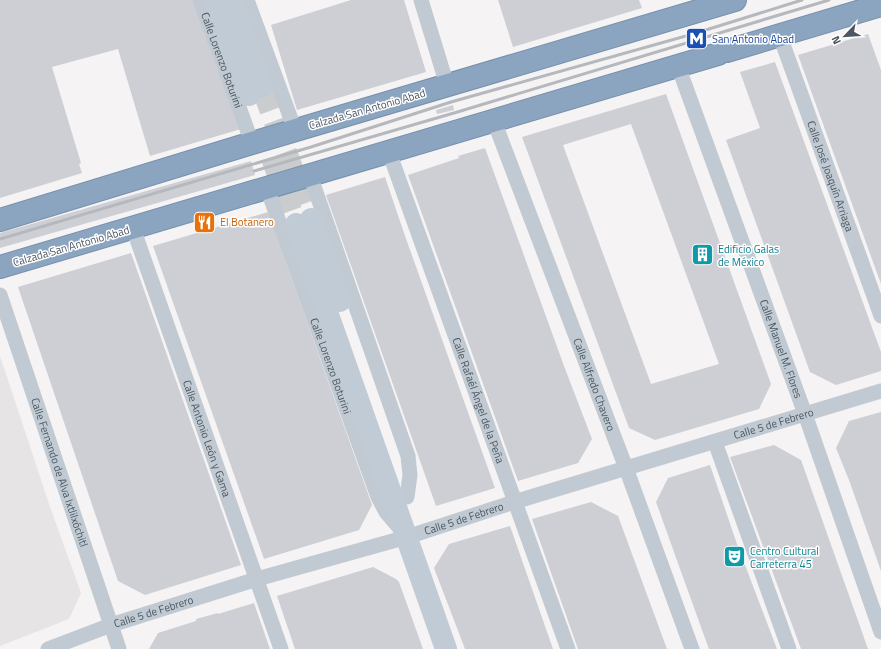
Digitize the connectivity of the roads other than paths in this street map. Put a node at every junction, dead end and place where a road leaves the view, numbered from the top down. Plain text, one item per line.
1 (200, 0) edge
2 (213, 0) edge
3 (230, 0) edge
4 (247, 0) edge
5 (421, 0) edge
6 (735, 0) edge
7 (881, 5) edge
8 (780, 36) junction
9 (678, 66) junction
10 (447, 85) junction
11 (494, 121) junction
12 (295, 130) junction
13 (252, 142) junction
14 (389, 152) junction
15 (310, 175) junction
16 (268, 188) junction
17 (0, 220) edge
18 (133, 228) junction
19 (0, 267) edge
20 (0, 295) edge
21 (881, 316) edge
22 (881, 391) edge
23 (805, 414) junction
24 (715, 442) junction
25 (626, 468) junction
26 (408, 497) junction
27 (514, 502) junction
28 (407, 537) junction
29 (257, 579) junction
30 (111, 625) junction
31 (881, 632) edge
32 (48, 649) edge
33 (120, 649) edge
34 (281, 649) edge
35 (446, 649) edge
36 (568, 649) edge
37 (692, 649) edge
38 (789, 649) edge

1 - 13 street, Calle Lorenzo Boturini
2 - 3 main road, Calle Lorenzo Boturini
4 - 12 street
5 - 10 street
6 - 10 highway, Calzada San Antonio Abad
7 - 8 highway, Calzada San Antonio Abad
8 - 9 highway, Calzada San Antonio Abad
8 - 21 street, Calle José Joaquín Arriaga
9 - 11 highway, Calzada San Antonio Abad
9 - 23 street, Calle Manuel M. Flores
10 - 12 highway, Calzada San Antonio Abad
11 - 14 highway, Calzada San Antonio Abad
11 - 25 street, Calle Alfredo Chavero
12 - 13 highway, Calzada San Antonio Abad
13 - 17 highway, Calzada San Antonio Abad
14 - 15 highway, Calzada San Antonio Abad
14 - 27 street, Calle Rafaél Ángel de la Peña
15 - 16 highway, Calzada San Antonio Abad
15 - 26 street, Calle Lorenzo Boturini
16 - 18 highway, Calzada San Antonio Abad
16 - 28 street, Calle Lorenzo Boturini
18 - 19 highway, Calzada San Antonio Abad
18 - 29 street, Calle Antonio León y Gama
20 - 30 street, Calle Fernando de Alva Ixtlilxóchitl
22 - 23 street, Calle 5 de Febrero
23 - 24 street, Calle 5 de Febrero
23 - 31 street, Calle Manuel M. Flores
24 - 25 street, Calle 5 de Febrero
24 - 38 street
25 - 27 street, Calle 5 de Febrero
25 - 37 street, Calle Alfredo Chavero
26 - 28 main road, Calle Lorenzo Boturini
26 - 28 main road, Calle Lorenzo Boturini
27 - 28 street, Calle 5 de Febrero
27 - 36 street, Calle Rafaél Ángel de la Peña
28 - 29 street, Calle 5 de Febrero
28 - 35 main road, Calle Lorenzo Boturini
29 - 30 street, Calle 5 de Febrero
29 - 34 street, Calle Antonio León y Gama
30 - 32 street, Calle 5 de Febrero
30 - 33 street, Calle Fernando de Alva Ixtlilxóchitl

